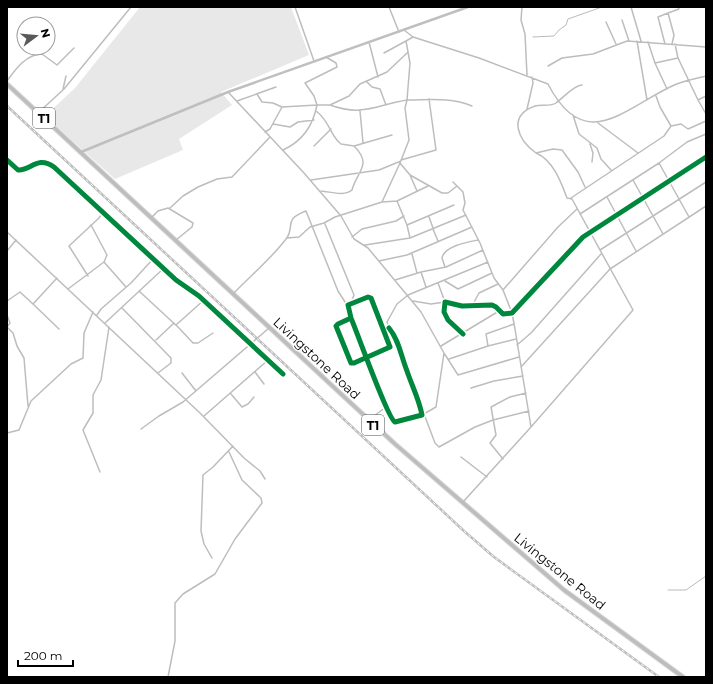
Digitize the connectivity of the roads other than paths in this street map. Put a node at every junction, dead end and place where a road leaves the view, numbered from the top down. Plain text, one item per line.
1 (131, 7) edge
2 (295, 7) edge
3 (389, 7) edge
4 (468, 7) edge
5 (522, 7) edge
6 (631, 7) edge
7 (678, 7) edge
8 (668, 13) junction
9 (622, 20) dead end
10 (606, 22) dead end
11 (404, 30) junction
12 (399, 32) junction
13 (413, 37) junction
14 (406, 41) junction
15 (629, 41) junction
16 (637, 41) junction
17 (641, 41) junction
18 (369, 42) junction
19 (648, 42) junction
20 (616, 44) junction
21 (665, 44) junction
22 (673, 44) junction
23 (706, 47) edge
24 (74, 48) dead end
25 (384, 53) dead end
26 (407, 53) junction
27 (325, 57) junction
28 (678, 58) junction
29 (314, 61) junction
30 (655, 63) junction
31 (548, 66) dead end
32 (527, 75) junction
33 (66, 76) dead end
34 (706, 76) edge
35 (378, 77) junction
36 (532, 77) junction
37 (689, 81) junction
38 (7, 82) edge
39 (366, 82) junction
40 (582, 85) dead end
41 (276, 87) dead end
42 (63, 89) junction
43 (667, 89) junction
44 (228, 92) junction
45 (257, 94) junction
46 (656, 95) junction
47 (706, 96) edge
48 (429, 99) junction
49 (407, 100) junction
50 (647, 100) junction
51 (698, 100) junction
52 (237, 101) junction
53 (557, 102) junction
54 (317, 105) junction
55 (330, 105) junction
56 (386, 105) junction
57 (472, 106) dead end
58 (282, 107) junction
59 (527, 109) junction
60 (316, 111) junction
61 (360, 111) junction
62 (38, 113) junction
63 (706, 114) edge
64 (573, 115) junction
65 (314, 120) junction
66 (706, 121) edge
67 (598, 123) junction
68 (273, 124) junction
69 (671, 126) junction
70 (331, 129) junction
71 (265, 132) junction
72 (706, 134) edge
73 (392, 135) dead end
74 (270, 137) junction
75 (363, 143) junction
76 (590, 144) junction
77 (314, 146) dead end
78 (354, 146) junction
79 (283, 150) junction
80 (81, 152) junction
81 (536, 153) junction
82 (638, 153) junction
83 (706, 157) edge
84 (7, 160) edge
85 (400, 162) junction
86 (592, 162) dead end
87 (659, 163) junction
88 (611, 170) junction
89 (360, 172) junction
90 (410, 175) junction
91 (310, 180) junction
92 (633, 180) junction
93 (669, 181) junction
94 (453, 182) dead end
95 (706, 182) edge
96 (428, 186) junction
97 (457, 186) junction
98 (585, 187) junction
99 (319, 191) junction
100 (417, 191) junction
101 (607, 197) junction
102 (571, 198) junction
103 (642, 198) junction
104 (680, 199) junction
105 (397, 201) junction
106 (382, 202) junction
107 (454, 205) dead end
108 (706, 206) edge
109 (170, 208) junction
110 (577, 209) junction
111 (104, 212) junction
112 (580, 214) junction
113 (466, 215) junction
114 (617, 215) junction
115 (341, 216) junction
116 (404, 216) junction
117 (653, 216) junction
118 (429, 217) junction
119 (689, 217) junction
120 (151, 218) junction
121 (324, 223) junction
122 (91, 225) junction
123 (407, 225) junction
124 (312, 227) junction
125 (472, 227) junction
126 (433, 228) junction
127 (590, 231) junction
128 (7, 232) edge
129 (626, 233) junction
130 (663, 234) junction
131 (352, 237) junction
132 (287, 238) junction
133 (410, 238) junction
134 (16, 240) junction
135 (176, 240) junction
136 (479, 240) junction
137 (438, 241) junction
138 (365, 245) junction
139 (483, 250) junction
140 (600, 250) junction
141 (7, 251) edge
142 (636, 251) junction
143 (601, 253) junction
144 (412, 254) junction
145 (153, 258) junction
146 (379, 261) junction
147 (104, 262) junction
148 (488, 262) junction
149 (445, 267) junction
150 (164, 268) junction
151 (610, 269) junction
152 (421, 272) junction
153 (417, 273) junction
154 (492, 273) junction
155 (88, 276) junction
156 (57, 278) junction
157 (395, 280) junction
158 (445, 281) junction
159 (438, 283) junction
160 (498, 284) junction
161 (126, 287) junction
162 (426, 288) junction
163 (68, 289) junction
164 (503, 290) junction
165 (139, 291) junction
166 (233, 294) junction
167 (408, 295) junction
168 (204, 300) junction
169 (7, 301) edge
170 (412, 301) junction
171 (445, 302) junction
172 (346, 303) junction
173 (33, 304) junction
174 (473, 304) junction
175 (347, 305) junction
176 (122, 308) junction
177 (499, 311) junction
178 (93, 312) junction
179 (512, 313) junction
180 (7, 314) edge
181 (97, 315) junction
182 (351, 318) junction
183 (105, 323) junction
184 (175, 324) junction
185 (514, 324) junction
186 (7, 327) edge
187 (109, 327) junction
188 (270, 328) junction
189 (389, 328) junction
190 (59, 329) dead end
191 (385, 330) junction
192 (213, 332) dead end
193 (463, 334) junction
194 (516, 339) junction
195 (156, 340) junction
196 (250, 344) junction
197 (517, 345) junction
198 (440, 346) junction
199 (488, 346) junction
200 (444, 353) junction
201 (367, 356) junction
202 (519, 357) junction
203 (448, 359) junction
204 (268, 361) junction
205 (521, 367) junction
206 (255, 372) junction
207 (158, 373) junction
208 (182, 373) dead end
209 (284, 374) dead end
210 (523, 376) junction
211 (264, 384) dead end
212 (471, 388) dead end
213 (196, 391) junction
214 (526, 393) junction
215 (231, 394) junction
216 (254, 397) dead end
217 (186, 400) junction
218 (28, 406) junction
219 (386, 407) junction
220 (529, 411) junction
221 (423, 414) junction
222 (204, 416) junction
223 (368, 420) junction
224 (493, 420) junction
225 (531, 427) junction
226 (140, 428) dead end
227 (7, 433) edge
228 (233, 446) junction
229 (229, 452) junction
230 (461, 457) dead end
231 (504, 460) junction
232 (100, 472) dead end
233 (487, 477) junction
234 (265, 479) dead end
235 (462, 502) junction
236 (212, 558) dead end
237 (168, 677) edge
238 (683, 677) edge

1 - 42 street
2 - 29 street
3 - 12 street
4 - 11 main road
5 - 32 street
6 - 17 street
7 - 8 street
8 - 21 street
8 - 22 street
9 - 15 street
10 - 20 street
11 - 12 main road
11 - 13 street
12 - 18 main road
13 - 14 street
13 - 32 street
14 - 25 street
14 - 26 street
15 - 16 street
15 - 20 street
16 - 17 street
16 - 50 street
17 - 19 street
18 - 27 main road
18 - 35 street
19 - 21 street
19 - 30 street
20 - 31 street
21 - 22 street
22 - 23 street
22 - 28 street
24 - 38 street
26 - 35 street
26 - 49 street
27 - 29 main road
27 - 54 street
28 - 30 street
28 - 37 street
29 - 44 main road
30 - 43 street
32 - 36 street
33 - 42 street
34 - 37 street
35 - 39 street
36 - 53 street
36 - 59 street
37 - 43 street
37 - 51 street
38 - 62 highway, Livingstone Road / T1
39 - 55 street
39 - 56 street
40 - 53 street
41 - 45 street
42 - 62 street
43 - 46 street
44 - 52 street
44 - 80 main road
45 - 52 street
45 - 58 street
46 - 50 street
46 - 69 street
47 - 51 street
48 - 49 street
48 - 57 street
48 - 85 street
49 - 56 street
49 - 85 street
50 - 67 street
51 - 63 street
52 - 71 street
53 - 59 street
53 - 64 street
54 - 55 street
54 - 58 street
54 - 60 street
55 - 61 street
56 - 61 street
58 - 68 street
59 - 81 street
60 - 65 street
60 - 70 street
61 - 75 street
62 - 80 highway, Livingstone Road / T1
64 - 67 street
64 - 76 street
65 - 68 street
65 - 79 street
66 - 69 street
67 - 82 street
68 - 71 street
69 - 82 street
70 - 77 street
70 - 78 street
71 - 74 street
72 - 87 street
73 - 75 street
74 - 79 street
74 - 109 street
75 - 78 street
76 - 86 street
76 - 88 street
78 - 89 street
79 - 91 street
80 - 120 highway, Livingstone Road / T1
81 - 98 street
81 - 102 street
82 - 88 street
83 - 93 street
84 - 111 street
85 - 89 street
85 - 90 street
85 - 106 street
87 - 92 street
87 - 93 street
88 - 98 street
89 - 91 street
89 - 99 street
90 - 96 street
90 - 100 street
91 - 99 street
92 - 101 street
92 - 103 street
93 - 103 street
93 - 104 street
94 - 97 street
95 - 104 street
96 - 97 street
96 - 100 street
97 - 113 street
98 - 102 street
99 - 115 street
100 - 105 street
101 - 112 street
101 - 114 street
102 - 110 street
103 - 114 street
103 - 117 street
104 - 117 street
104 - 119 street
105 - 106 street
105 - 116 street
106 - 115 street
107 - 118 street
108 - 119 street
109 - 120 street
109 - 135 street
110 - 112 street
110 - 164 street
111 - 122 street
111 - 145 street
112 - 127 street
113 - 125 street
113 - 126 street
114 - 127 street
114 - 129 street
115 - 121 street
115 - 131 street
116 - 123 street
116 - 131 street
117 - 129 street
117 - 130 street
118 - 123 street
118 - 126 street
119 - 130 street
120 - 135 highway, Livingstone Road / T1
121 - 124 street
121 - 172 street
122 - 147 street
122 - 155 street
123 - 133 street
124 - 132 street
124 - 132 street
124 - 172 street
125 - 136 street
125 - 137 street
126 - 133 street
126 - 137 street
127 - 140 street
127 - 179 street
128 - 134 street
129 - 140 street
129 - 142 street
130 - 142 street
131 - 138 street
132 - 166 street
133 - 138 street
134 - 141 street
134 - 156 street
135 - 166 highway, Livingstone Road / T1
136 - 139 street
136 - 149 street
137 - 144 street
138 - 146 street
139 - 148 street
139 - 149 street
140 - 143 street
142 - 151 street
143 - 151 street
143 - 197 street
144 - 146 street
144 - 153 street
145 - 150 street
145 - 161 street
146 - 157 street
147 - 155 street
147 - 161 street
148 - 154 street
148 - 158 street
149 - 152 street
150 - 165 street
150 - 168 street
151 - 205 street
151 - 225 street
152 - 153 street
152 - 162 street
153 - 157 street
154 - 158 street
154 - 160 street
155 - 163 street
156 - 163 street
156 - 173 street
157 - 167 street
158 - 159 street
159 - 162 street
159 - 171 street
160 - 164 street
160 - 174 street
161 - 181 street
162 - 167 street
163 - 178 street
164 - 179 street
165 - 176 street
165 - 184 street
166 - 188 highway, Livingstone Road / T1
167 - 170 street
167 - 189 street
168 - 184 street
168 - 196 street
169 - 173 street
170 - 171 street
170 - 198 street
171 - 174 street
171 - 193 street
172 - 175 street
173 - 190 street
174 - 177 street
175 - 182 street
175 - 191 street
176 - 183 street
176 - 195 street
177 - 179 street
177 - 193 street
178 - 181 street
178 - 218 street
179 - 185 street
180 - 186 street
181 - 183 street
182 - 201 street
182 - 201 street
183 - 187 street
184 - 192 street
184 - 195 street
185 - 194 street
185 - 199 street
186 - 218 street
187 - 207 street
187 - 232 street
188 - 196 street
188 - 223 highway, Livingstone Road / T1
189 - 191 street
189 - 221 street
191 - 201 street
193 - 198 street
194 - 197 street
194 - 199 street
195 - 207 street
196 - 204 street
196 - 213 street
197 - 202 street
198 - 200 street
199 - 203 street
200 - 203 street
200 - 221 street
201 - 219 street
202 - 203 street
202 - 205 street
204 - 206 street
204 - 209 street
205 - 210 street
206 - 211 street
206 - 215 street
207 - 217 street
208 - 213 street
210 - 212 street
210 - 214 street
213 - 217 street
214 - 220 street
214 - 224 street
215 - 216 street
215 - 222 street
217 - 222 street
217 - 226 street
218 - 227 street
219 - 221 street
219 - 223 street
220 - 224 street
220 - 225 street
221 - 224 street
222 - 228 street
223 - 235 highway, Livingstone Road / T1
224 - 231 street
225 - 231 street
228 - 229 street
228 - 234 street
229 - 236 street
229 - 237 street
230 - 233 street
231 - 233 street
233 - 235 street
235 - 238 highway, Livingstone Road / T1

